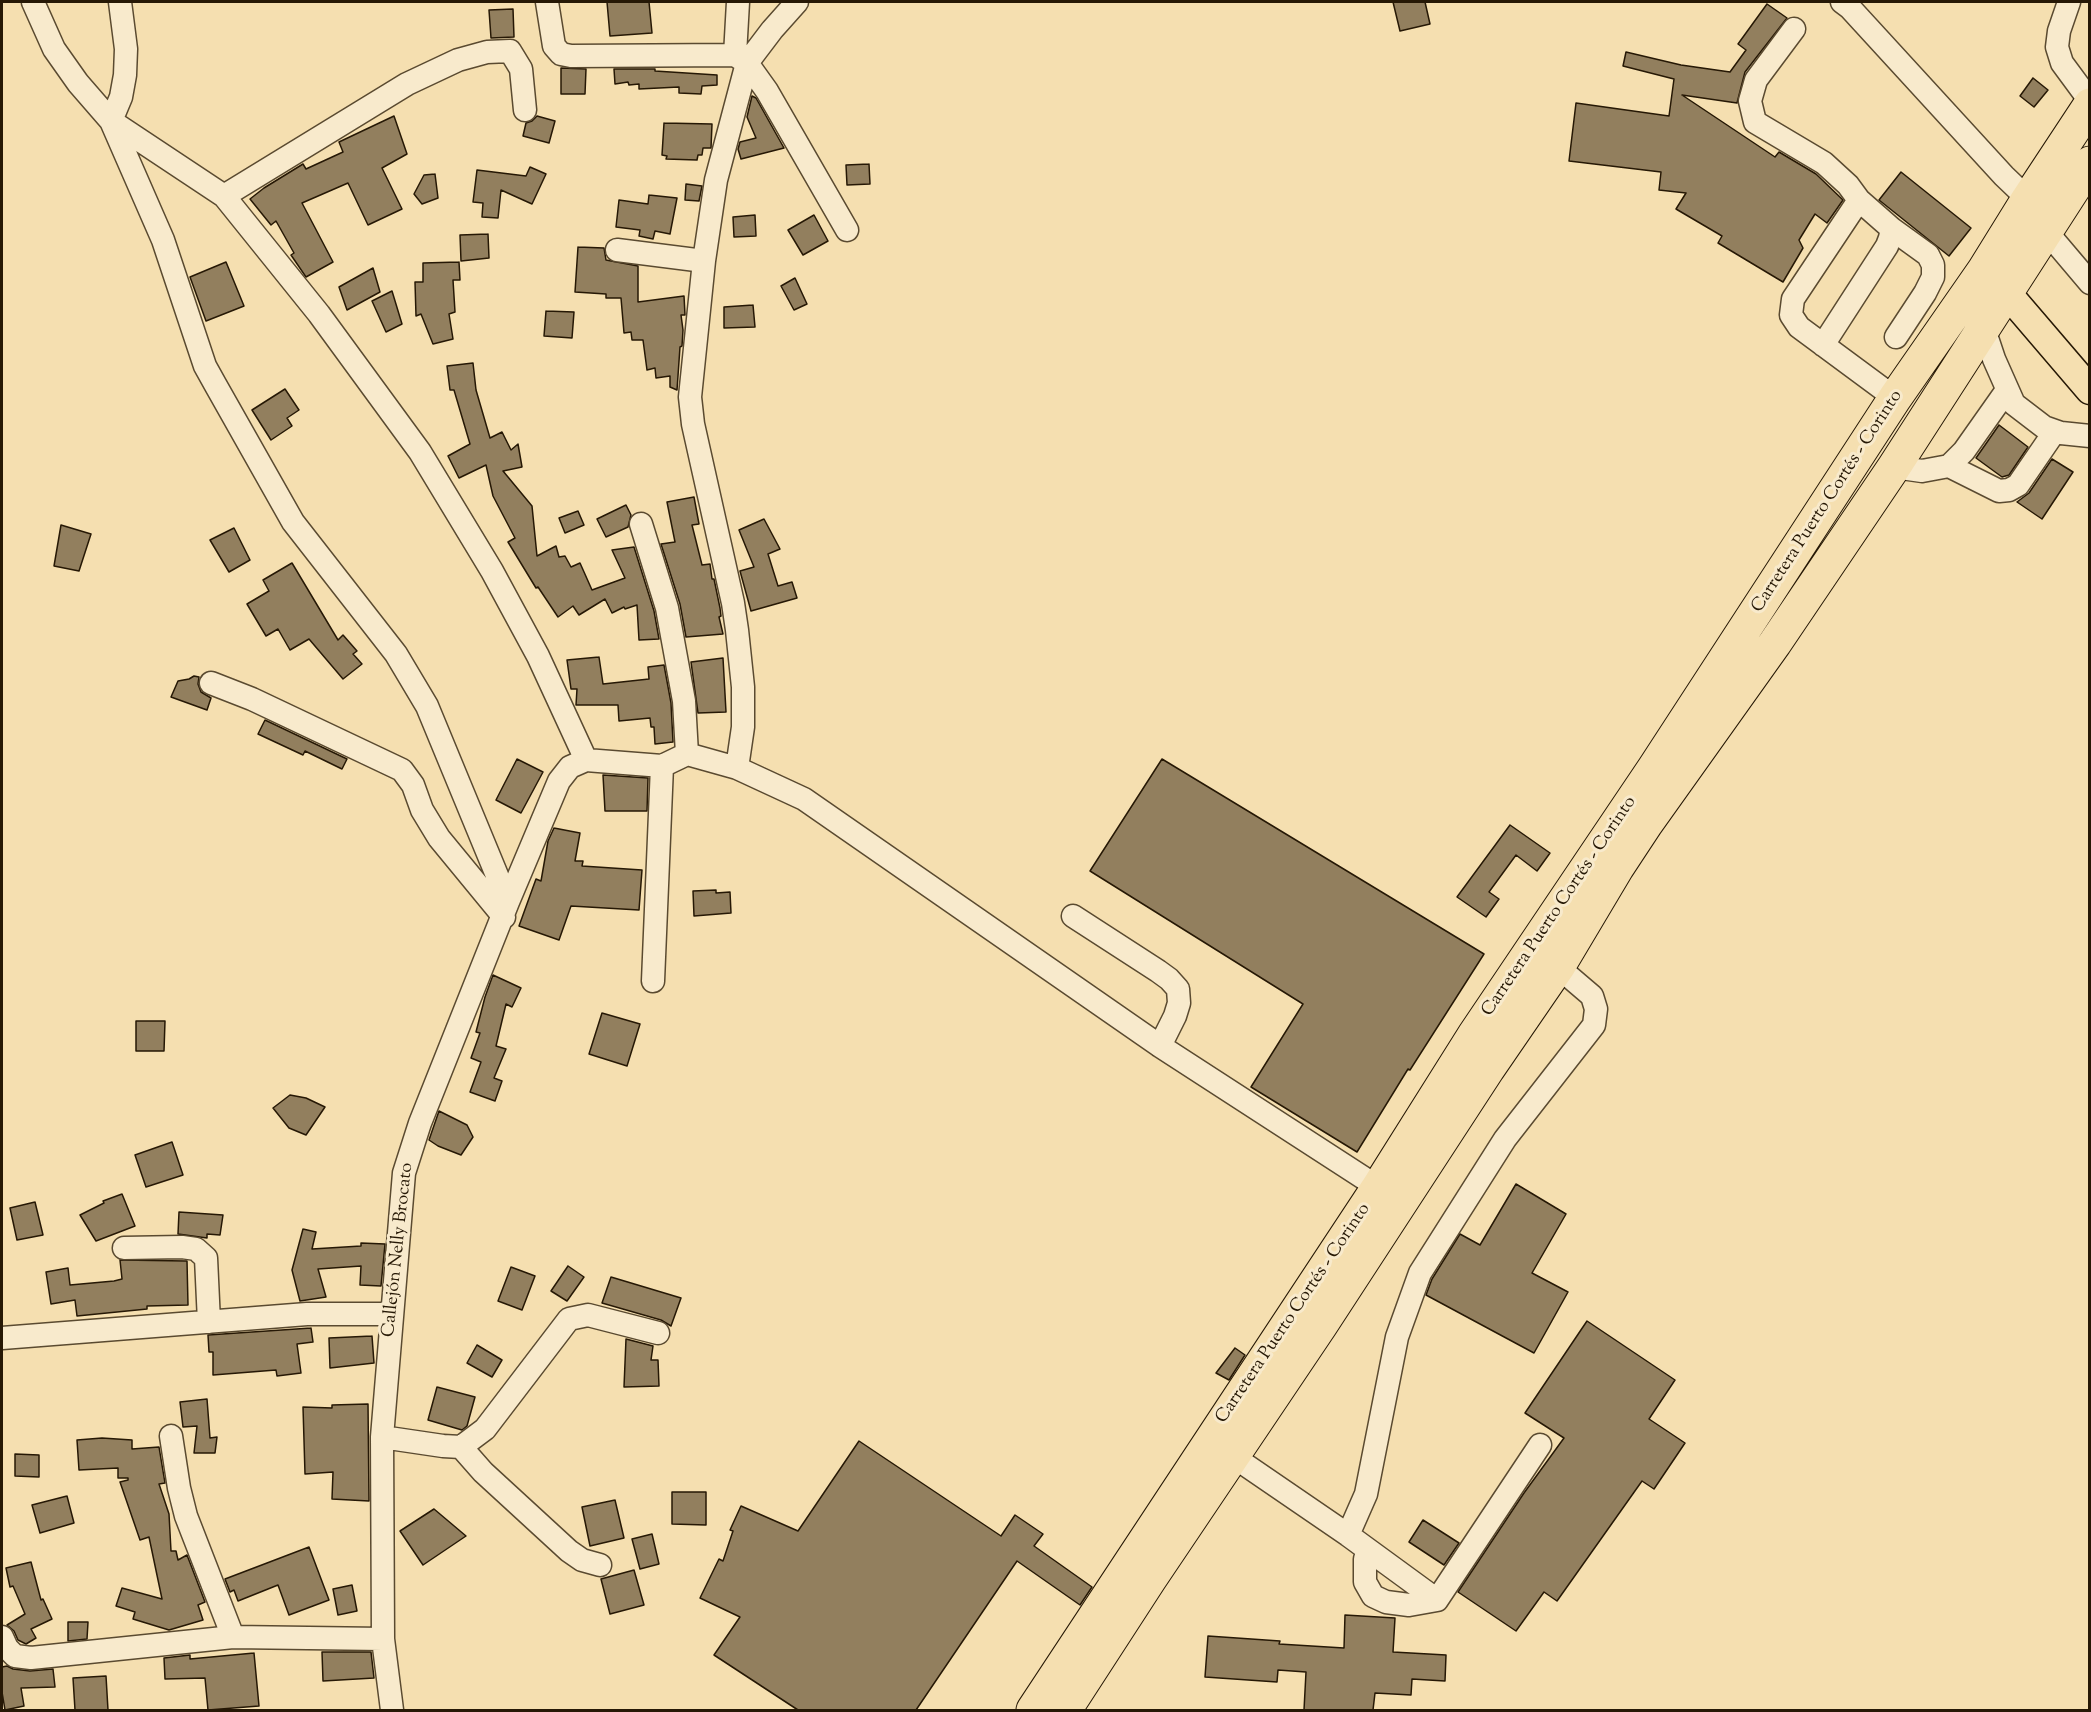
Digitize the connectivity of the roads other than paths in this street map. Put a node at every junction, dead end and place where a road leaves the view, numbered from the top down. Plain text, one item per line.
1 (33, 2) edge
2 (120, 2) edge
3 (547, 2) edge
4 (738, 2) edge
5 (798, 2) edge
6 (1842, 2) edge
7 (2069, 2) edge
8 (1794, 29) dead end
9 (741, 59) junction
10 (2090, 103) edge
11 (525, 110) dead end
12 (111, 121) junction
13 (2090, 163) edge
14 (224, 196) junction
15 (2028, 199) junction
16 (1859, 200) junction
17 (1892, 229) junction
18 (847, 230) dead end
19 (2046, 231) junction
20 (617, 250) dead end
21 (704, 261) junction
22 (1984, 270) junction
23 (2090, 283) edge
24 (2007, 293) junction
25 (1984, 328) junction
26 (1896, 337) dead end
27 (1823, 345) junction
28 (2089, 387) edge
29 (2007, 390) junction
30 (1895, 398) junction
31 (2055, 430) junction
32 (2090, 436) edge
33 (1949, 466) junction
34 (1894, 467) junction
35 (641, 524) dead end
36 (211, 683) dead end
37 (687, 754) junction
38 (586, 760) junction
39 (662, 766) junction
40 (737, 768) junction
41 (506, 909) junction
42 (1073, 916) dead end
43 (1558, 967) junction
44 (653, 981) dead end
45 (1160, 1046) junction
46 (1390, 1194) junction
47 (124, 1248) dead end
48 (391, 1314) junction
49 (209, 1322) junction
50 (658, 1333) dead end
51 (2, 1338) edge
52 (171, 1436) dead end
53 (382, 1437) junction
54 (1540, 1445) dead end
55 (462, 1447) junction
56 (1234, 1458) junction
57 (1348, 1535) junction
58 (1369, 1551) junction
59 (600, 1565) dead end
60 (1437, 1600) junction
61 (2, 1637) edge
62 (233, 1637) junction
63 (383, 1639) junction
64 (1085, 1654) junction
65 (392, 1710) edge
66 (1033, 1710) edge
67 (1065, 1710) edge

1 - 12 street
2 - 12 street
3 - 9 street
4 - 9 street
5 - 9 street
6 - 15 street
7 - 10 street
8 - 16 street
9 - 18 street
9 - 21 street
10 - 15 highway, Carretera Puerto Cortés - Corinto
11 - 14 street
12 - 14 street
12 - 41 street
13 - 19 highway, Carretera Puerto Cortés - Corinto
14 - 38 street
15 - 22 highway, Carretera Puerto Cortés - Corinto
16 - 17 street
16 - 27 street
17 - 26 street
17 - 27 street
19 - 23 street
19 - 24 highway, Carretera Puerto Cortés - Corinto
20 - 21 street
21 - 40 street
22 - 24 main road
22 - 30 highway, Carretera Puerto Cortés - Corinto
24 - 25 highway, Carretera Puerto Cortés - Corinto
24 - 28 main road
25 - 29 street
25 - 34 highway, Carretera Puerto Cortés - Corinto
27 - 30 street
29 - 31 street
29 - 33 street
30 - 46 highway, Carretera Puerto Cortés - Corinto
31 - 32 street
31 - 33 street
33 - 34 street
34 - 43 highway, Carretera Puerto Cortés - Corinto
35 - 37 street
36 - 41 street
37 - 39 street
37 - 40 street
38 - 39 street
38 - 41 street, Callejón Nelly Brocato
39 - 44 street
40 - 45 street
41 - 48 street, Callejón Nelly Brocato
42 - 45 street
43 - 46 highway, Carretera Puerto Cortés - Corinto
43 - 57 street
45 - 46 street
46 - 56 highway, Carretera Puerto Cortés - Corinto
46 - 64 highway, Carretera Puerto Cortés - Corinto
47 - 49 street
48 - 49 street
48 - 53 street, Callejón Nelly Brocato
49 - 51 street
50 - 55 street
52 - 62 street
53 - 55 street
53 - 63 street, Callejón Nelly Brocato
54 - 60 street
55 - 59 street
56 - 57 street
56 - 64 highway, Carretera Puerto Cortés - Corinto
57 - 58 street
58 - 60 street
58 - 60 street
61 - 62 street
62 - 63 street
63 - 65 street, Callejón Nelly Brocato
64 - 66 highway, Carretera Puerto Cortés - Corinto
64 - 67 highway, Carretera Puerto Cortés - Corinto

